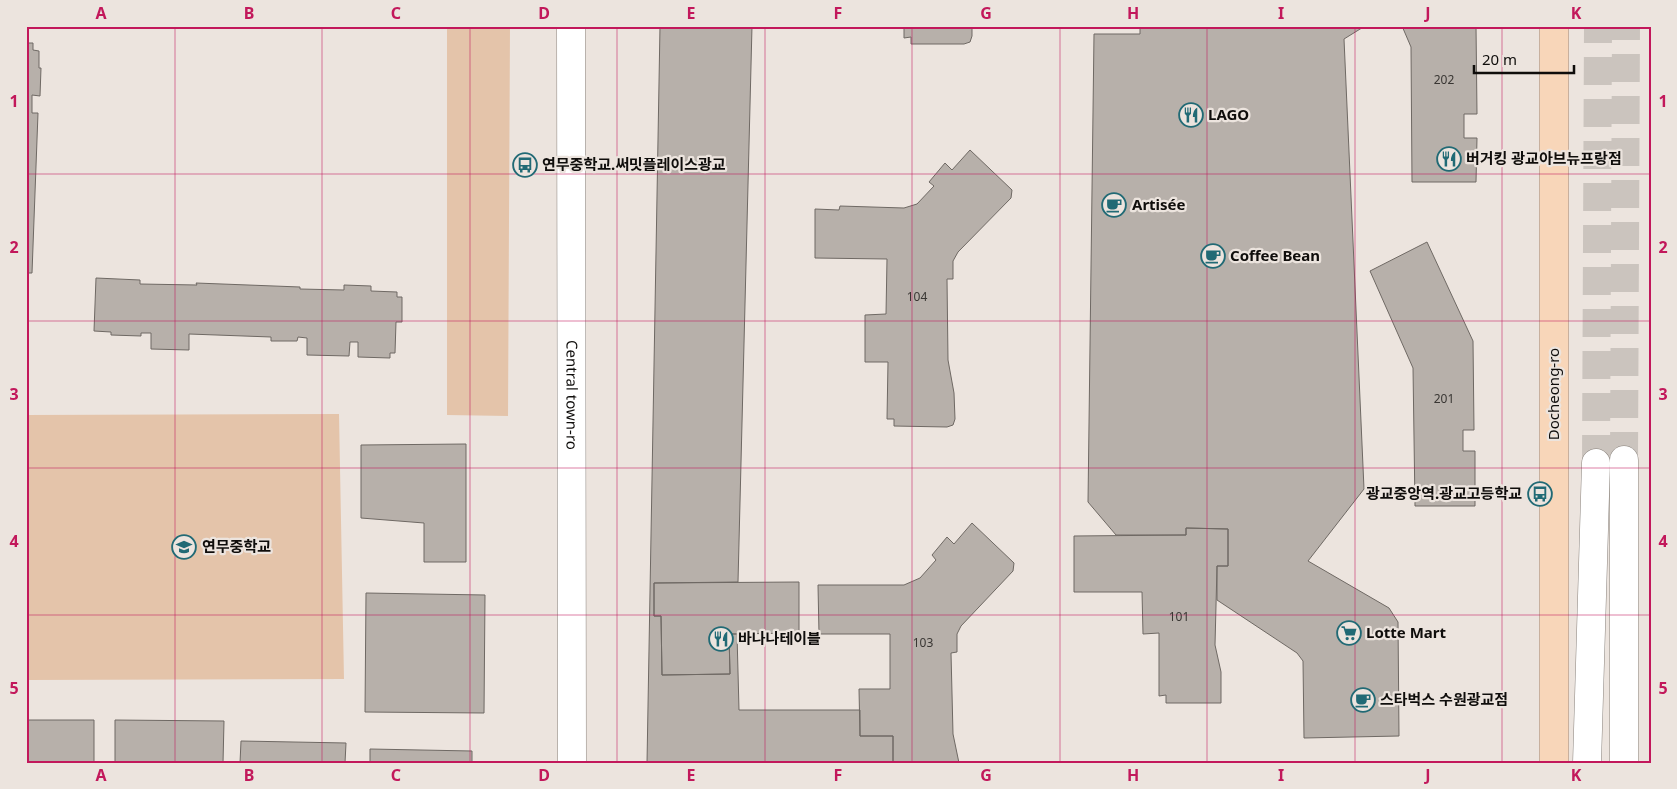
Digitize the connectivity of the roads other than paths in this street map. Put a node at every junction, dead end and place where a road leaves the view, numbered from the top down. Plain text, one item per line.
1 (571, 26) edge
2 (1554, 26) edge
3 (1624, 460) tunnel mouth
4 (1596, 462) tunnel mouth
5 (572, 763) edge
6 (1554, 763) edge
7 (1587, 763) edge
8 (1624, 763) edge

1 - 5 street, Central town-ro
2 - 6 main road, Docheong-ro
3 - 8 street
4 - 7 street

